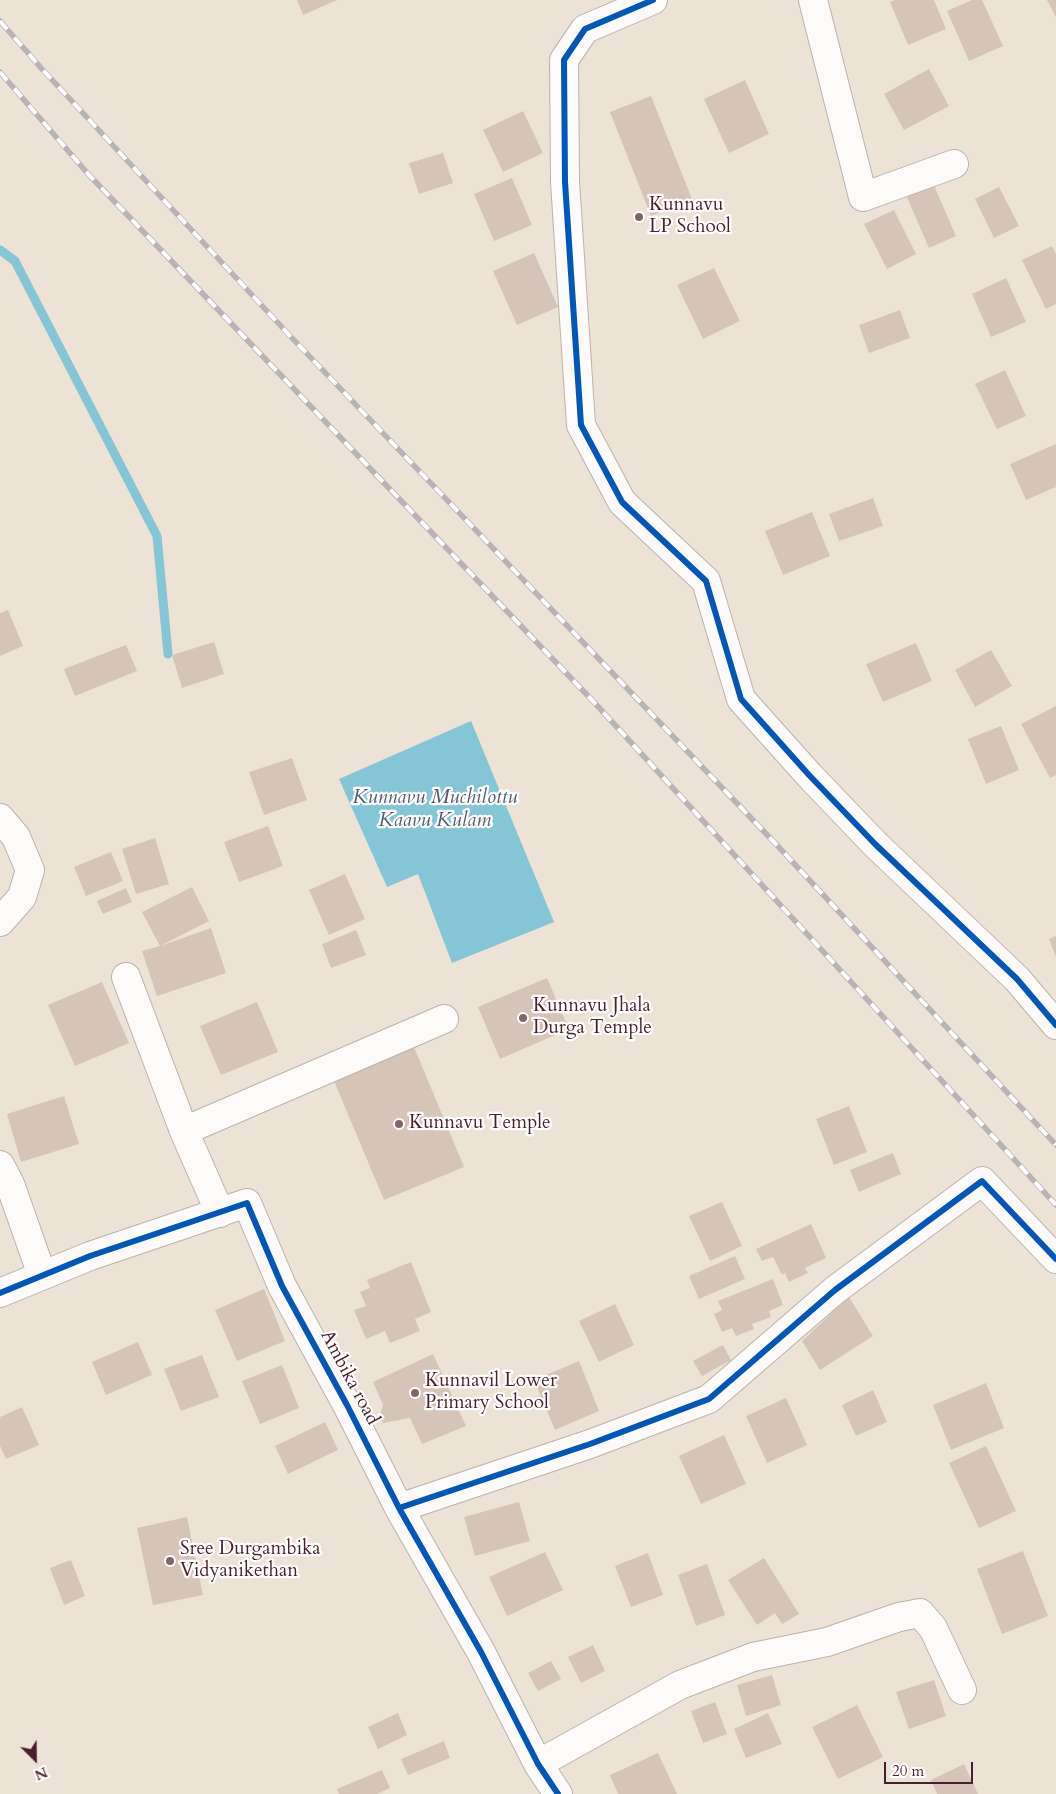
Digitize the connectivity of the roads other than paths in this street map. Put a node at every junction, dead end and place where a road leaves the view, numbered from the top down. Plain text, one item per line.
1 (652, 0) edge
2 (813, 0) edge
3 (954, 164) dead end
4 (0, 818) edge
5 (0, 922) edge
6 (126, 978) dead end
7 (444, 1019) dead end
8 (1056, 1025) edge
9 (184, 1131) junction
10 (0, 1165) edge
11 (220, 1213) junction
12 (1056, 1259) edge
13 (42, 1275) junction
14 (0, 1293) edge
15 (399, 1508) junction
16 (962, 1690) dead end
17 (538, 1764) junction
18 (558, 1794) edge

1 - 8 street
2 - 3 street
4 - 5 street
6 - 9 street
7 - 9 street
9 - 11 street
10 - 13 street
11 - 13 street, Ambika road
11 - 15 street, Ambika road
12 - 15 street
13 - 14 street, Ambika road
15 - 17 street, Ambika road
16 - 17 street
17 - 18 street, Ambika road

